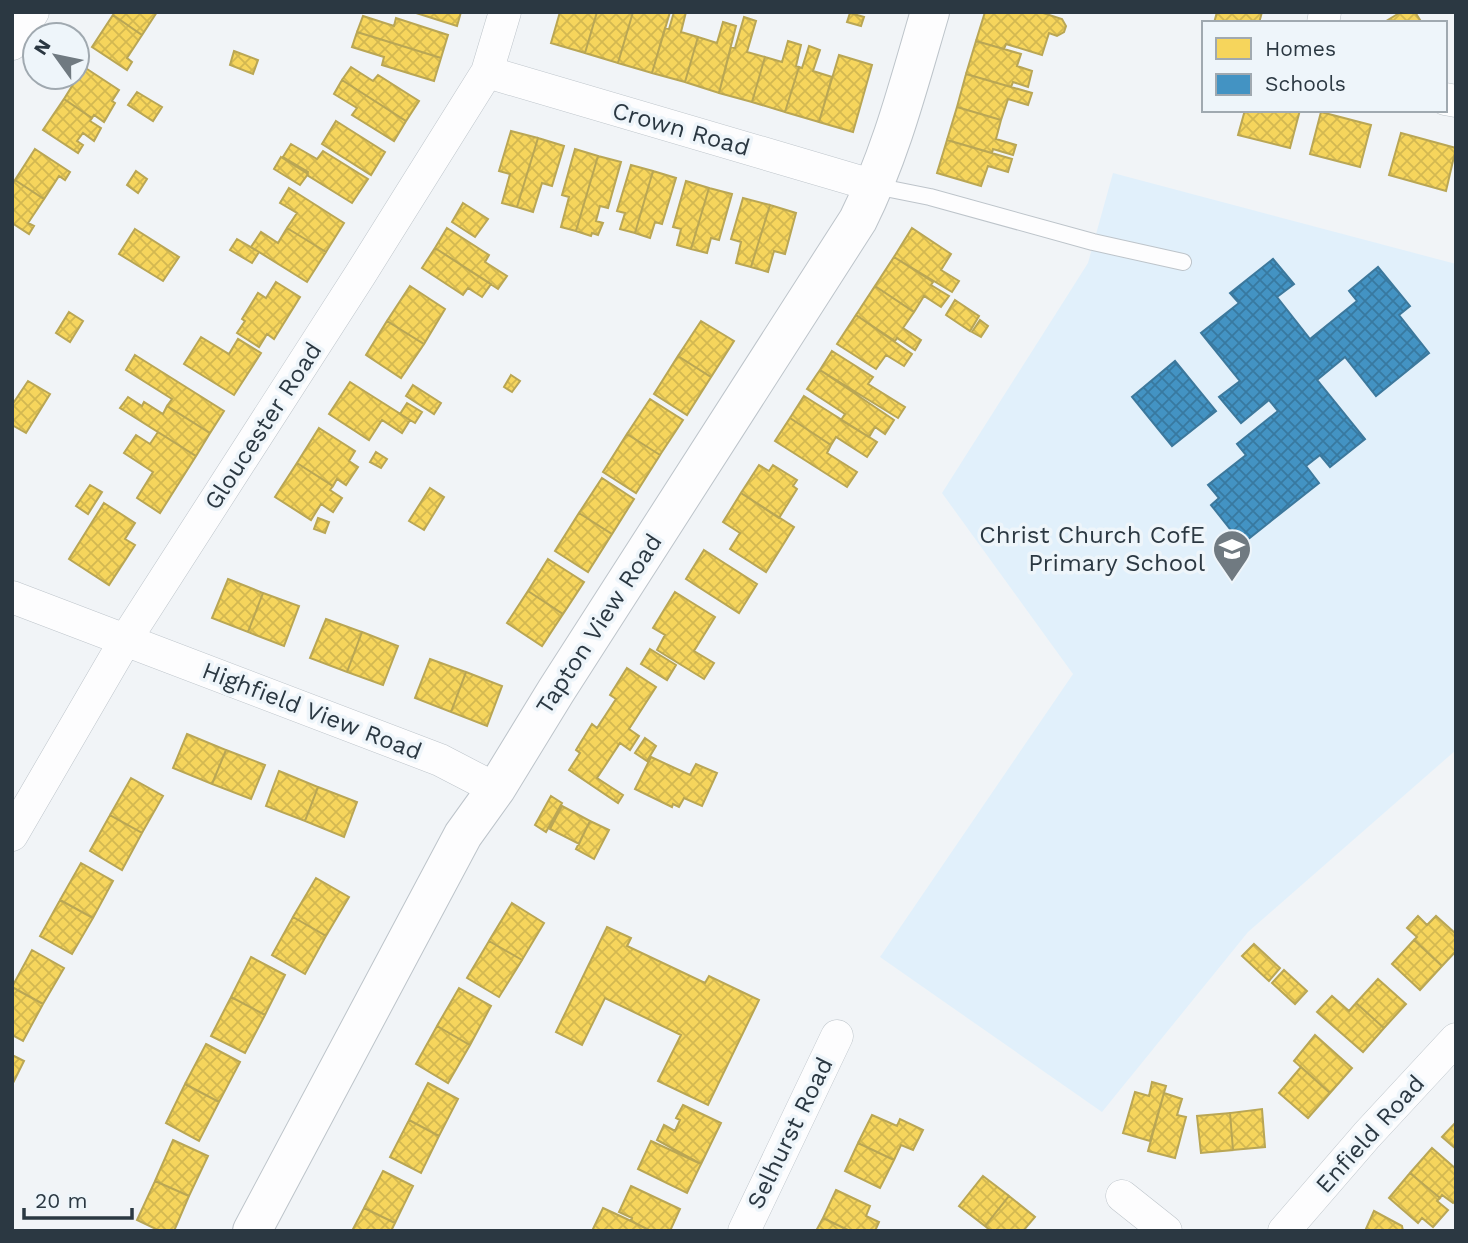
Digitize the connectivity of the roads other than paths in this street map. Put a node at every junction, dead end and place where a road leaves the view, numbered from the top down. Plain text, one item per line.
1 (33, 12) edge
2 (505, 12) edge
3 (930, 12) edge
4 (12, 44) edge
5 (487, 72) junction
6 (875, 186) junction
7 (1183, 262) dead end
8 (12, 597) edge
9 (126, 639) junction
10 (496, 789) junction
11 (12, 835) edge
12 (837, 1036) dead end
13 (1456, 1039) edge
14 (1122, 1196) dead end
15 (252, 1231) edge
16 (744, 1231) edge
17 (1166, 1231) edge
18 (1284, 1231) edge

1 - 4 street
2 - 5 street, Gloucester Road
3 - 6 street, Tapton View Road
5 - 6 street, Crown Road
5 - 9 street, Gloucester Road
6 - 7 lane
6 - 10 street, Tapton View Road
8 - 9 street, Highfield View Road
9 - 10 street, Highfield View Road
9 - 11 street, Gloucester Road
10 - 15 street, Tapton View Road
12 - 16 street, Selhurst Road
13 - 18 street, Enfield Road
14 - 17 street

